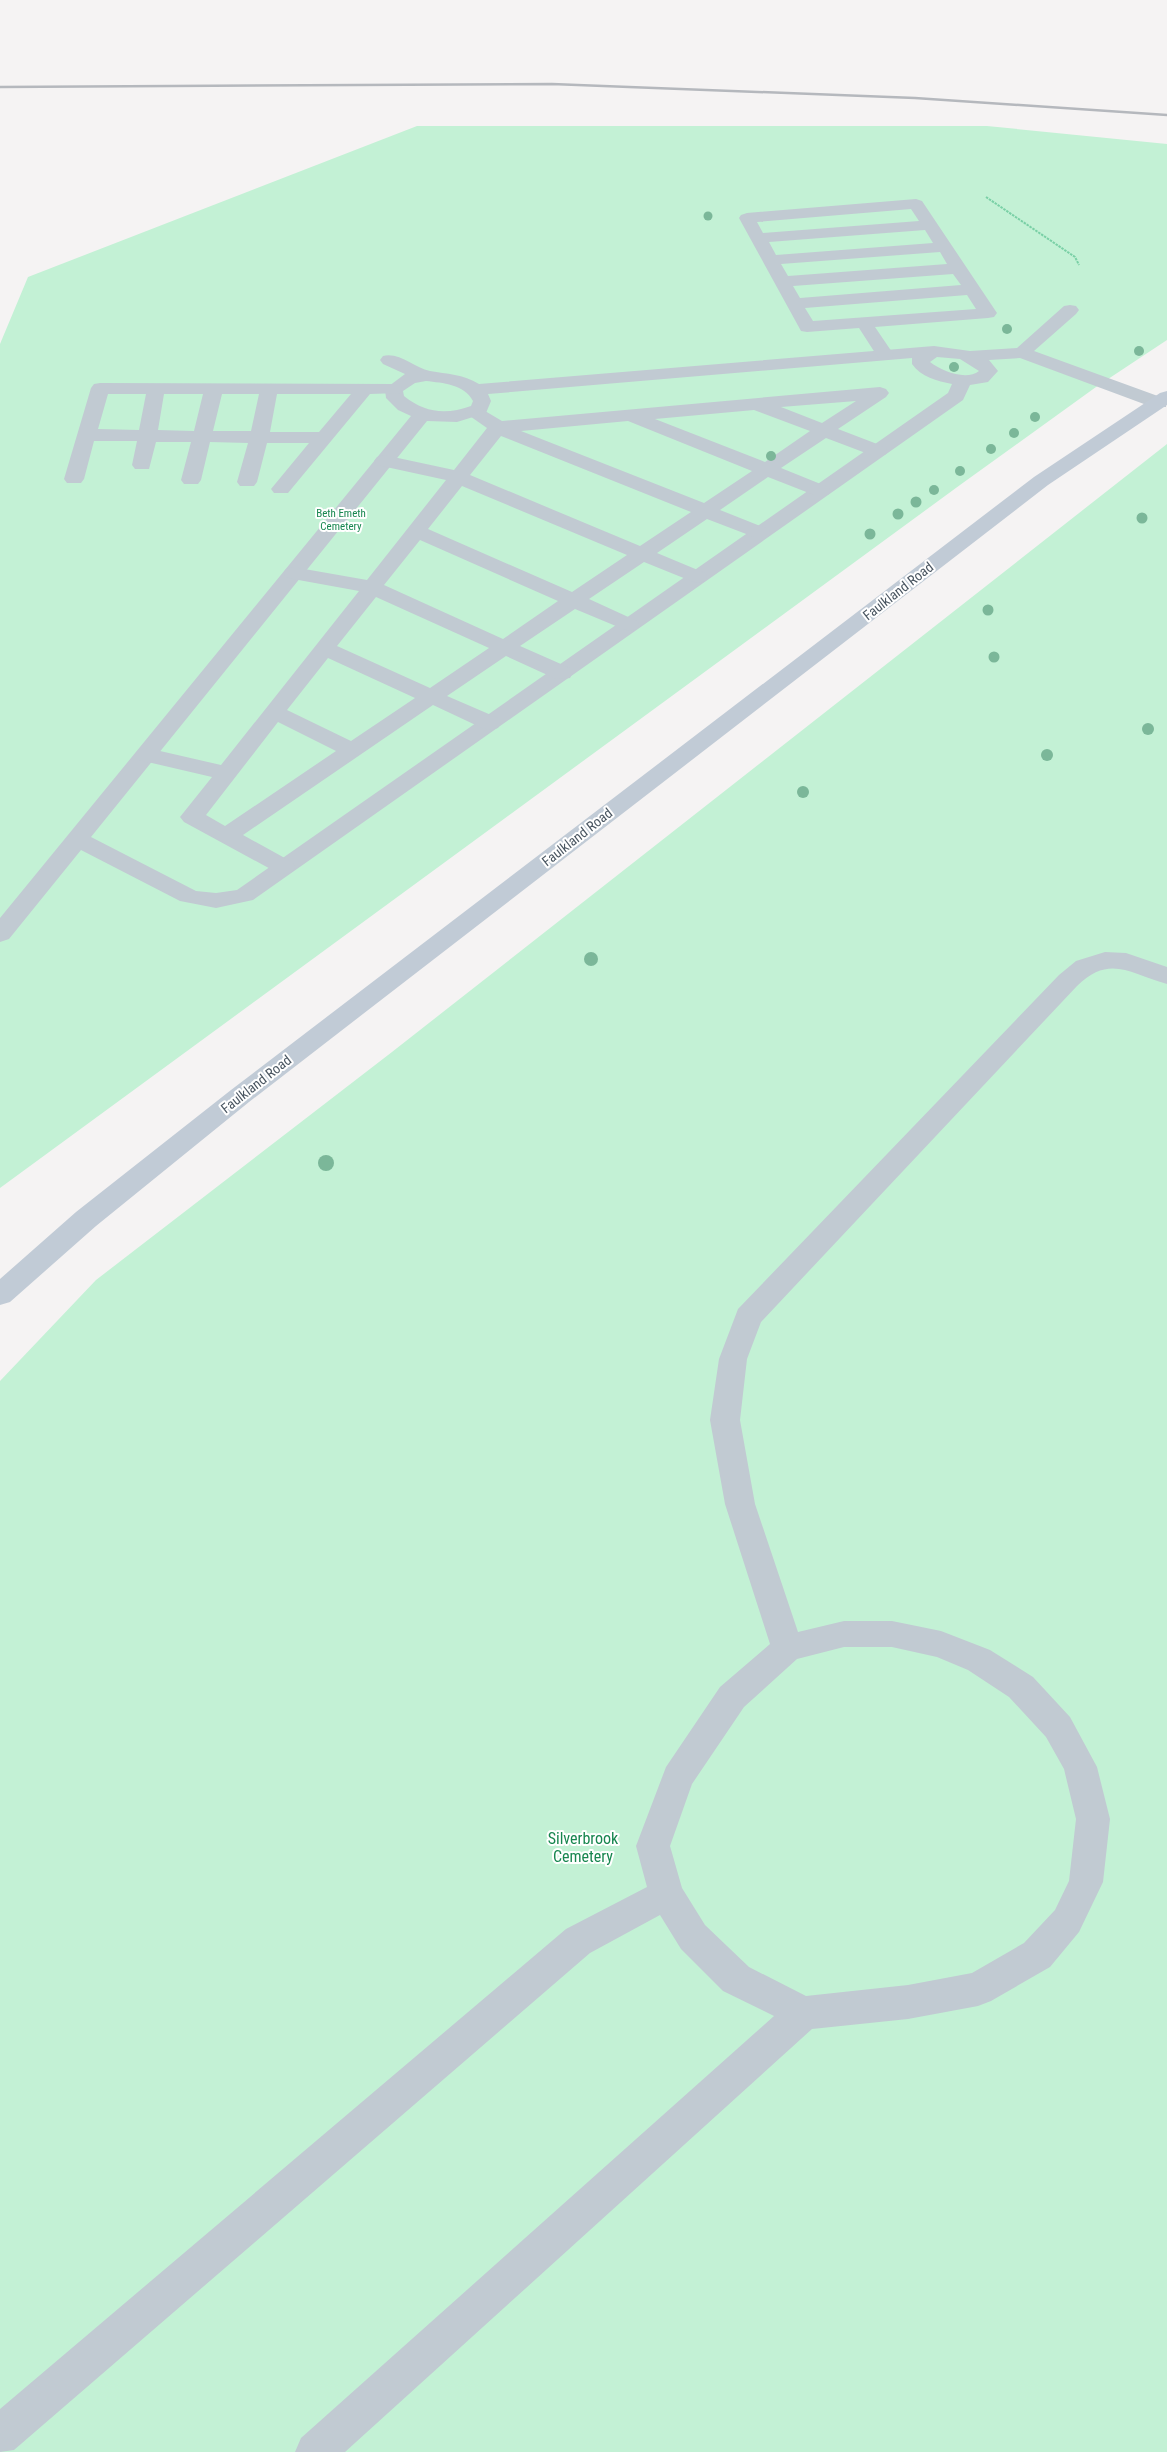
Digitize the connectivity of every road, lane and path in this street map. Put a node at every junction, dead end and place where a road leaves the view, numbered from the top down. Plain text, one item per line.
1 (986, 197) dead end
2 (832, 211) junction
3 (930, 225) junction
4 (844, 232) junction
5 (758, 238) junction
6 (945, 247) junction
7 (858, 254) junction
8 (771, 260) junction
9 (960, 268) junction
10 (871, 275) junction
11 (783, 282) junction
12 (974, 289) junction
13 (884, 296) junction
14 (795, 304) junction
15 (1070, 310) joint
16 (899, 320) junction
17 (864, 323) junction
18 (934, 351) junction
19 (1022, 353) junction
20 (885, 355) junction
21 (970, 356) junction
22 (389, 360) dead end
23 (426, 376) junction
24 (962, 381) junction
25 (156, 388) junction
26 (214, 388) junction
27 (268, 389) junction
28 (365, 389) junction
29 (394, 390) junction
30 (475, 390) junction
31 (1163, 400) edge
32 (755, 404) junction
33 (472, 412) junction
34 (422, 415) junction
35 (628, 415) junction
36 (498, 426) junction
37 (826, 430) junction
38 (86, 435) junction
39 (148, 436) junction
40 (202, 436) junction
41 (259, 438) junction
42 (324, 438) junction
43 (878, 450) junction
44 (384, 461) junction
45 (142, 465) dead end
46 (767, 470) junction
47 (74, 478) dead end
48 (458, 478) junction
49 (190, 480) dead end
50 (247, 482) dead end
51 (281, 489) dead end
52 (821, 491) junction
53 (706, 511) junction
54 (416, 531) junction
55 (761, 533) junction
56 (642, 554) junction
57 (293, 574) junction
58 (698, 577) junction
59 (371, 587) junction
60 (575, 600) junction
61 (630, 624) junction
62 (505, 647) junction
63 (324, 648) junction
64 (562, 673) junction
65 (432, 696) junction
66 (274, 712) junction
67 (490, 724) junction
68 (352, 750) junction
69 (147, 755) junction
70 (226, 773) junction
71 (227, 835) junction
72 (78, 839) junction
73 (284, 868) junction
74 (0, 934) edge
75 (1167, 976) edge
76 (0, 1295) edge
77 (787, 1648) junction
78 (666, 1894) junction
79 (804, 2013) junction
80 (0, 2436) edge
81 (315, 2452) edge

1 - 15 path
2 - 3 street
2 - 4 street
2 - 5 street
3 - 4 street
3 - 6 street
4 - 5 street
4 - 7 street
5 - 8 street
6 - 7 street
6 - 9 street
7 - 8 street
7 - 10 street
8 - 11 street
9 - 10 street
9 - 12 street
10 - 11 street
10 - 13 street
11 - 14 street
12 - 13 street
12 - 16 street
13 - 14 street
13 - 16 street
14 - 17 street
15 - 19 street
16 - 17 street
17 - 20 street
18 - 20 street
18 - 21 street
18 - 24 street
19 - 21 street
19 - 31 street
20 - 30 street
21 - 24 street
22 - 23 street
23 - 29 street
23 - 30 street
24 - 43 street
25 - 26 street
25 - 38 street
25 - 39 street
26 - 27 street
26 - 40 street
27 - 28 street
27 - 41 street
28 - 29 street
28 - 42 street
29 - 34 street
30 - 33 street
31 - 76 main road, Faulkland Road
32 - 35 street
32 - 37 street
32 - 37 street
33 - 34 street
33 - 36 street
34 - 44 street
35 - 36 street
35 - 46 street
36 - 48 street
36 - 53 street
37 - 43 street
37 - 46 street
38 - 39 street
38 - 47 street
39 - 40 street
39 - 45 street
40 - 41 street
40 - 49 street
41 - 42 street
41 - 50 street
42 - 51 street
43 - 52 street
44 - 48 street
44 - 57 street
46 - 52 street
46 - 53 street
48 - 54 street
48 - 56 street
52 - 55 street
53 - 55 street
53 - 56 street
54 - 59 street
54 - 60 street
55 - 58 street
56 - 58 street
56 - 60 street
57 - 59 street
57 - 69 street
58 - 61 street
59 - 62 street
59 - 63 street
60 - 61 street
60 - 62 street
61 - 64 street
62 - 64 street
62 - 65 street
63 - 65 street
63 - 66 street
64 - 67 street
65 - 67 street
65 - 68 street
66 - 68 street
66 - 70 street
67 - 73 street
68 - 71 street
69 - 70 street
69 - 72 street
70 - 71 street
71 - 73 street
72 - 73 street
72 - 74 street
75 - 77 street
77 - 78 street
77 - 79 street
78 - 79 street
78 - 80 street
79 - 81 street

